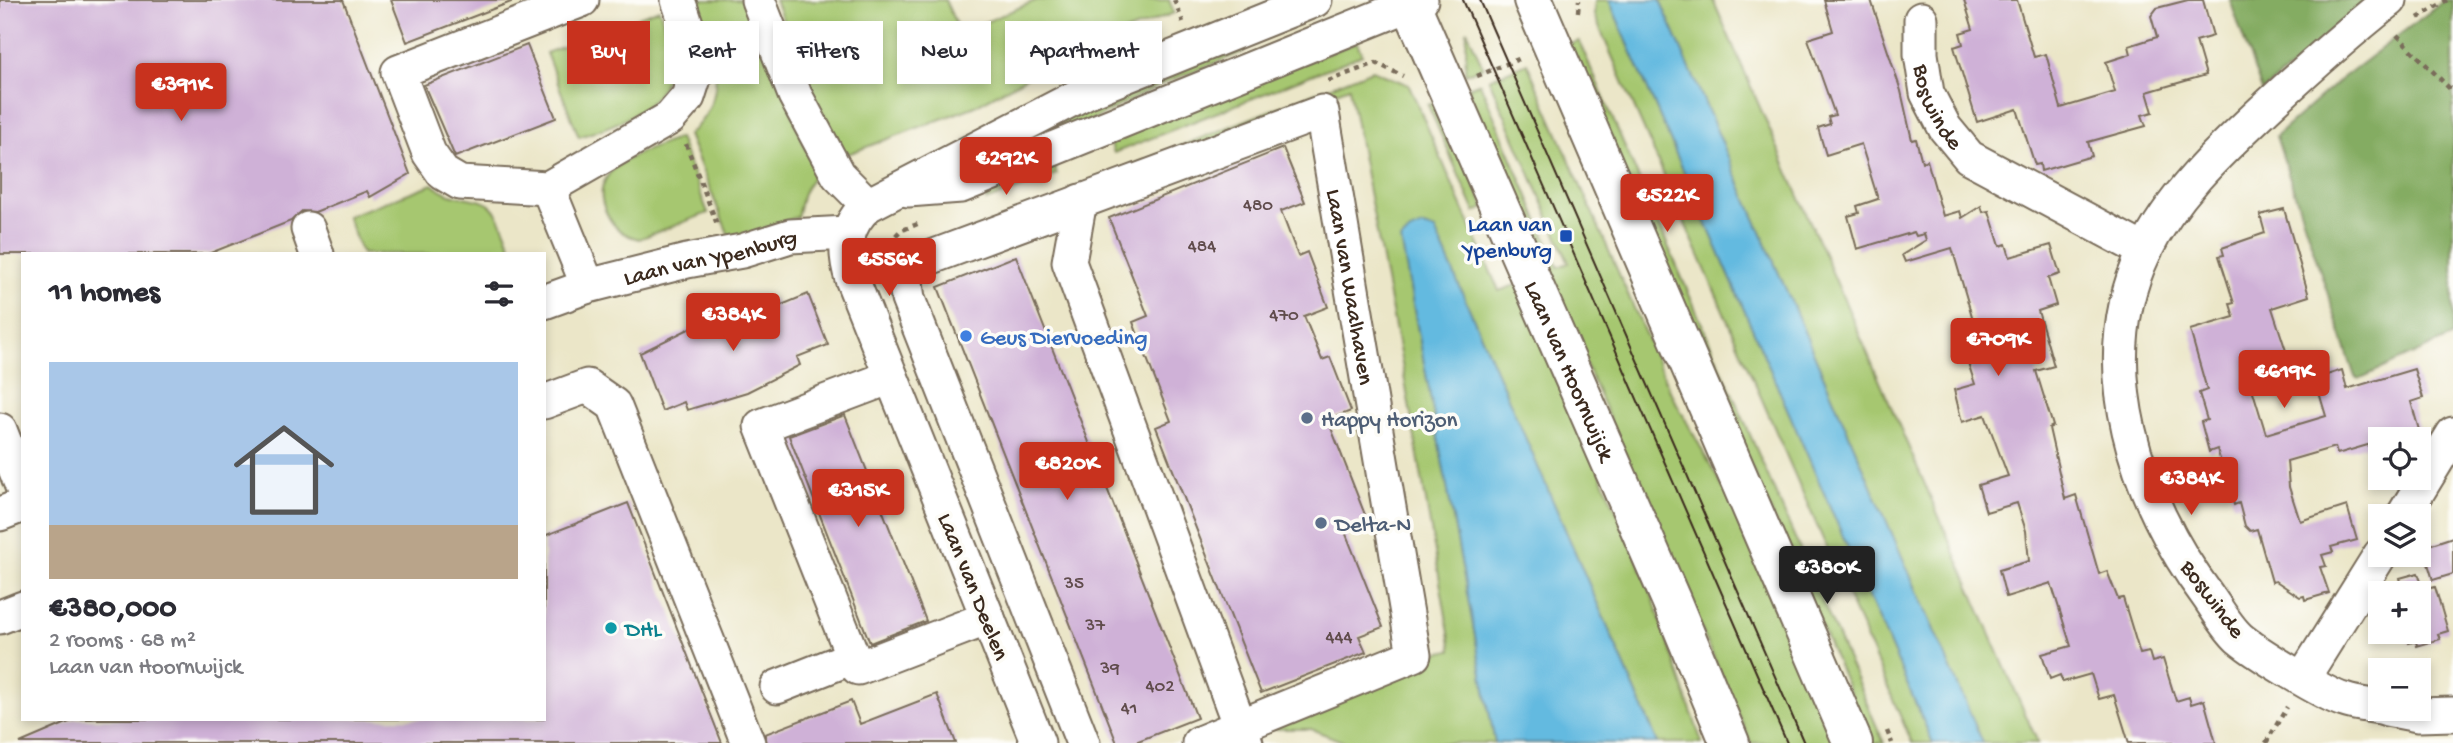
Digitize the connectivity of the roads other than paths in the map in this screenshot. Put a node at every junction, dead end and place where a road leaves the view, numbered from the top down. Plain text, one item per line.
1 (582, 0) edge
2 (678, 0) edge
3 (758, 0) edge
4 (1315, 0) edge
5 (1533, 0) edge
6 (1414, 1) edge
7 (2394, 17) edge
8 (1921, 19) dead end
9 (548, 188) junction
10 (899, 191) junction
11 (1080, 201) junction
12 (868, 205) junction
13 (848, 233) junction
14 (2145, 251) junction
15 (588, 286) junction
16 (546, 301) edge
17 (891, 377) junction
18 (546, 401) edge
19 (0, 430) edge
20 (2453, 434) edge
21 (21, 484) edge
22 (2410, 504) edge
23 (21, 506) edge
24 (0, 514) edge
25 (2372, 567) edge
26 (21, 609) edge
27 (0, 617) edge
28 (988, 618) junction
29 (853, 657) junction
30 (2303, 678) junction
31 (777, 687) dead end
32 (2368, 705) edge
33 (2453, 714) edge
34 (2431, 715) edge
35 (1243, 735) edge
36 (748, 743) edge
37 (1038, 743) edge
38 (1083, 743) edge
39 (1199, 743) edge
40 (1730, 743) edge
41 (1853, 743) edge

1 - 9 street
2 - 9 street
3 - 12 street
4 - 10 street
5 - 41 main road
6 - 10 street
6 - 40 main road, Laan van Hoornwijck
7 - 14 street, Boswinde
8 - 14 street, Boswinde
9 - 15 street
10 - 12 street
11 - 35 street
11 - 35 street, Laan van Waalhaven
11 - 38 street, Laan van Waalhaven
12 - 13 street
13 - 15 street, Laan van Ypenburg
13 - 17 street, Laan van Deelen
14 - 30 street, Boswinde
15 - 16 street, Laan van Ypenburg
17 - 28 street, Laan van Deelen
17 - 29 street
18 - 36 street
19 - 21 street
20 - 22 street
23 - 24 street
25 - 30 street
26 - 27 street
28 - 29 street
28 - 37 street, Laan van Deelen
29 - 31 street
30 - 32 street, Boswinde
33 - 34 street
35 - 39 street, Laan van Waalhaven

